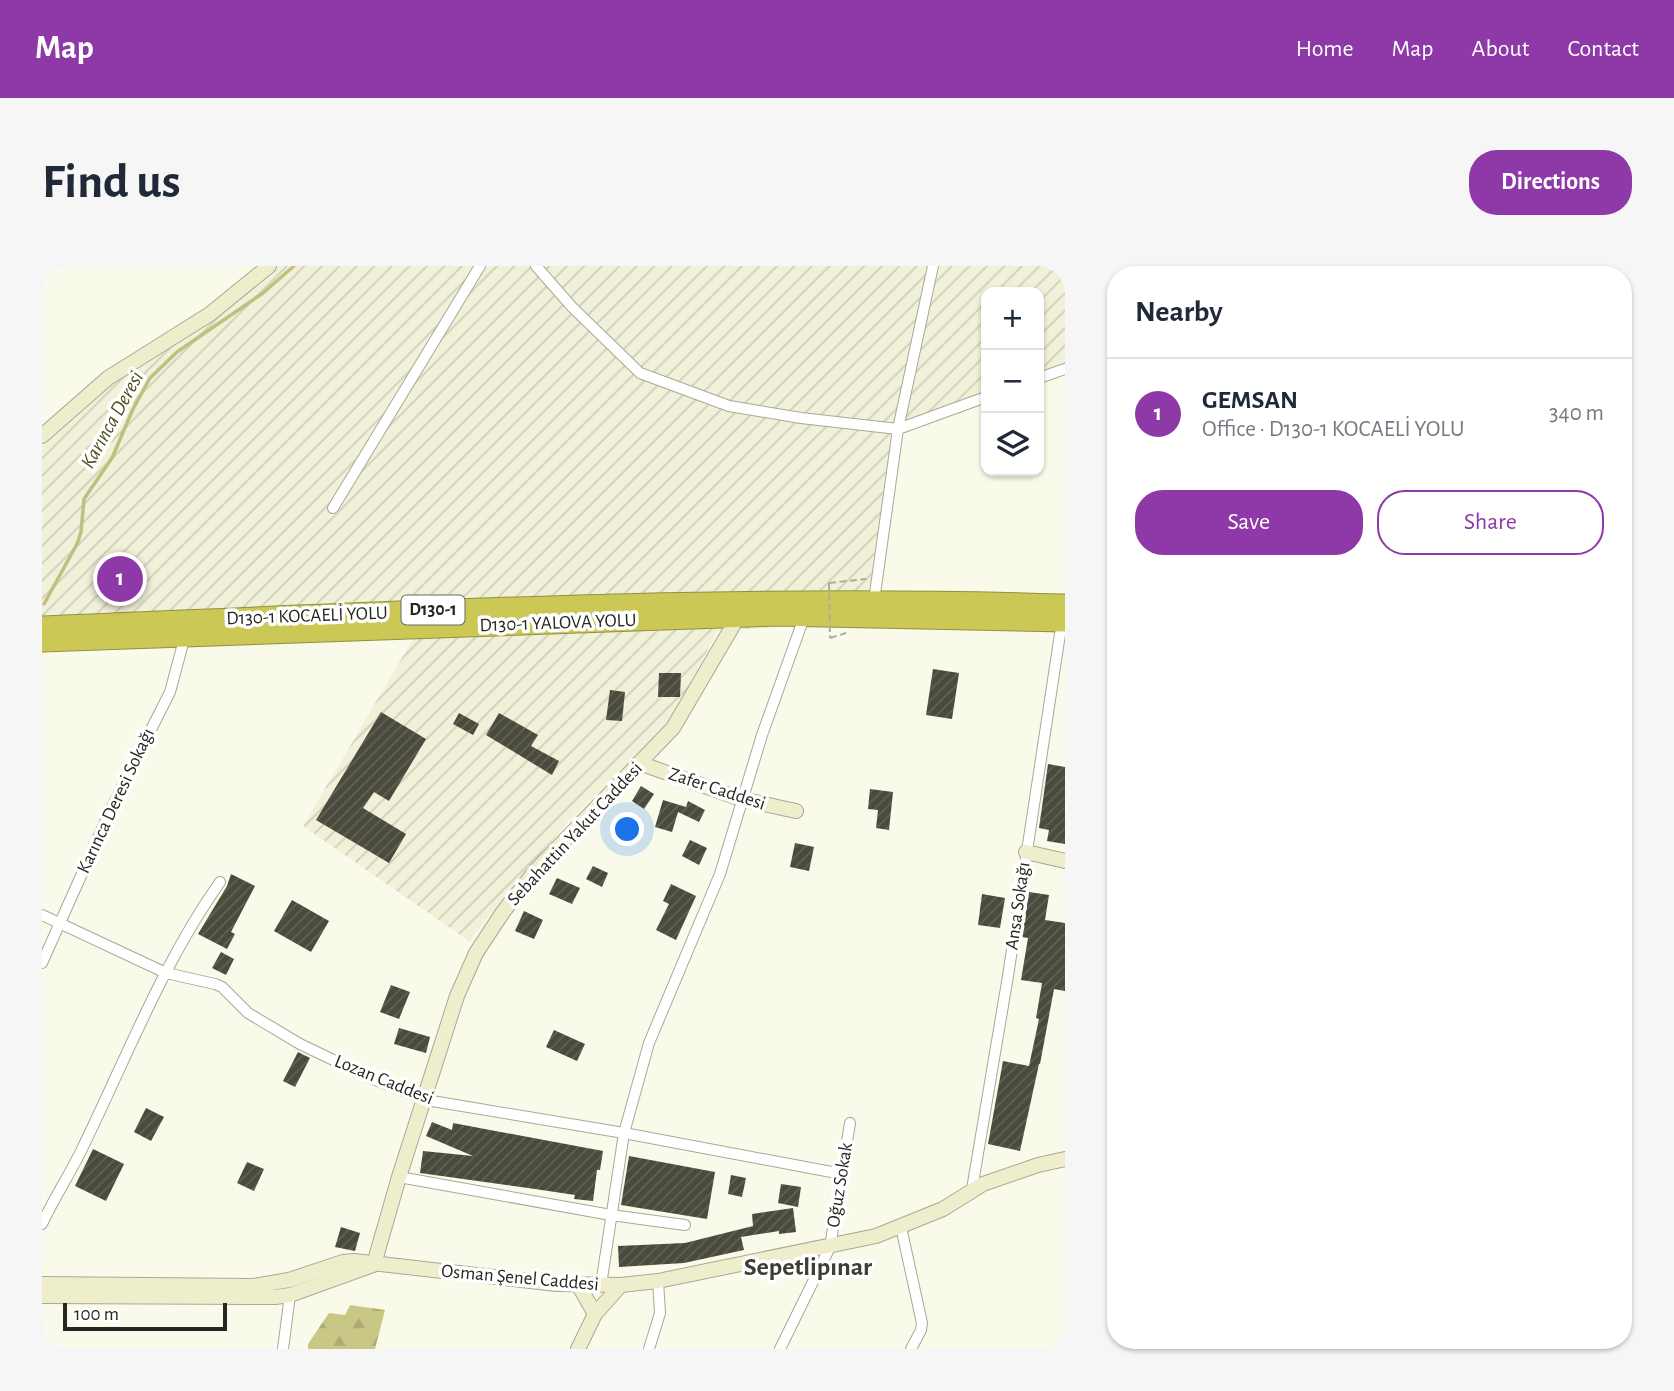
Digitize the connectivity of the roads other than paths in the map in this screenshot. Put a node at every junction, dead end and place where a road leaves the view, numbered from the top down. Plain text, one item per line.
1 (269, 266) edge
2 (480, 266) edge
3 (536, 266) edge
4 (933, 266) edge
5 (1065, 369) edge
6 (1044, 376) edge
7 (981, 399) edge
8 (898, 429) junction
9 (42, 436) edge
10 (333, 508) dead end
11 (873, 601) junction
12 (830, 604) junction
13 (1063, 612) edge
14 (736, 621) junction
15 (802, 623) junction
16 (42, 626) edge
17 (185, 636) junction
18 (42, 642) edge
19 (639, 763) junction
20 (741, 799) junction
21 (796, 811) dead end
22 (1026, 852) junction
23 (1065, 861) edge
24 (220, 882) dead end
25 (42, 915) edge
26 (59, 922) junction
27 (42, 963) edge
28 (166, 973) junction
29 (425, 1100) junction
30 (850, 1123) dead end
31 (624, 1133) junction
32 (1065, 1159) edge
33 (842, 1174) junction
34 (399, 1177) junction
35 (972, 1189) junction
36 (611, 1215) junction
37 (42, 1224) edge
38 (685, 1225) dead end
39 (901, 1227) junction
40 (830, 1247) junction
41 (374, 1264) junction
42 (658, 1281) junction
43 (42, 1284) edge
44 (601, 1285) junction
45 (621, 1285) junction
46 (579, 1286) junction
47 (290, 1295) junction
48 (42, 1296) edge
49 (595, 1314) junction
50 (283, 1349) edge
51 (578, 1349) edge
52 (649, 1349) edge
53 (780, 1349) edge
54 (911, 1349) edge

1 - 9 street
2 - 10 street
3 - 8 street
4 - 8 street
5 - 6 street
7 - 8 street
8 - 11 street
11 - 12 highway, D130-1
11 - 13 highway, D130-1
12 - 13 highway, D130-1 YALOVA YOLU / D130-1
12 - 14 highway, D130-1 YALOVA YOLU / D130-1
12 - 16 highway, D130-1 KOCAELİ YOLU / D130-1
13 - 15 street
13 - 22 street, Ansa Sokağı
14 - 15 street
14 - 17 highway, D130-1 YALOVA YOLU / D130-1
14 - 19 street, Sebahattin Yakut Caddesi
15 - 20 street
17 - 18 highway, D130-1 YALOVA YOLU / D130-1
17 - 26 street, Karınca Deresi Sokağı
19 - 20 street, Zafer Caddesi
19 - 29 street, Sebahattin Yakut Caddesi
20 - 21 street, Zafer Caddesi
20 - 31 street
22 - 23 street
22 - 35 street, Ansa Sokağı
24 - 28 street
25 - 26 street, Lozan Caddesi
26 - 27 street, Karınca Deresi Sokağı
26 - 28 street, Lozan Caddesi
28 - 29 street, Lozan Caddesi
28 - 37 street
29 - 31 street, Lozan Caddesi
29 - 34 street, Sebahattin Yakut Caddesi
30 - 33 street, Oğuz Sokak
31 - 33 street, Lozan Caddesi
31 - 36 street
32 - 35 street, Osman Şenel Caddesi
33 - 40 street, Oğuz Sokak
34 - 36 street
34 - 41 street, Sebahattin Yakut Caddesi
35 - 39 street, Osman Şenel Caddesi
36 - 38 street
36 - 44 street
39 - 40 street, Osman Şenel Caddesi
39 - 54 street
40 - 42 street, Osman Şenel Caddesi
40 - 53 street, Oğuz Sokak
41 - 43 street, Osman Şenel Caddesi
41 - 46 street, Osman Şenel Caddesi
41 - 47 street, Osman Şenel Caddesi
42 - 45 street, Osman Şenel Caddesi
42 - 52 street
44 - 45 street, Osman Şenel Caddesi
44 - 46 street, Osman Şenel Caddesi
45 - 49 street
46 - 49 street
47 - 48 street, Osman Şenel Caddesi
47 - 50 street
49 - 51 street

